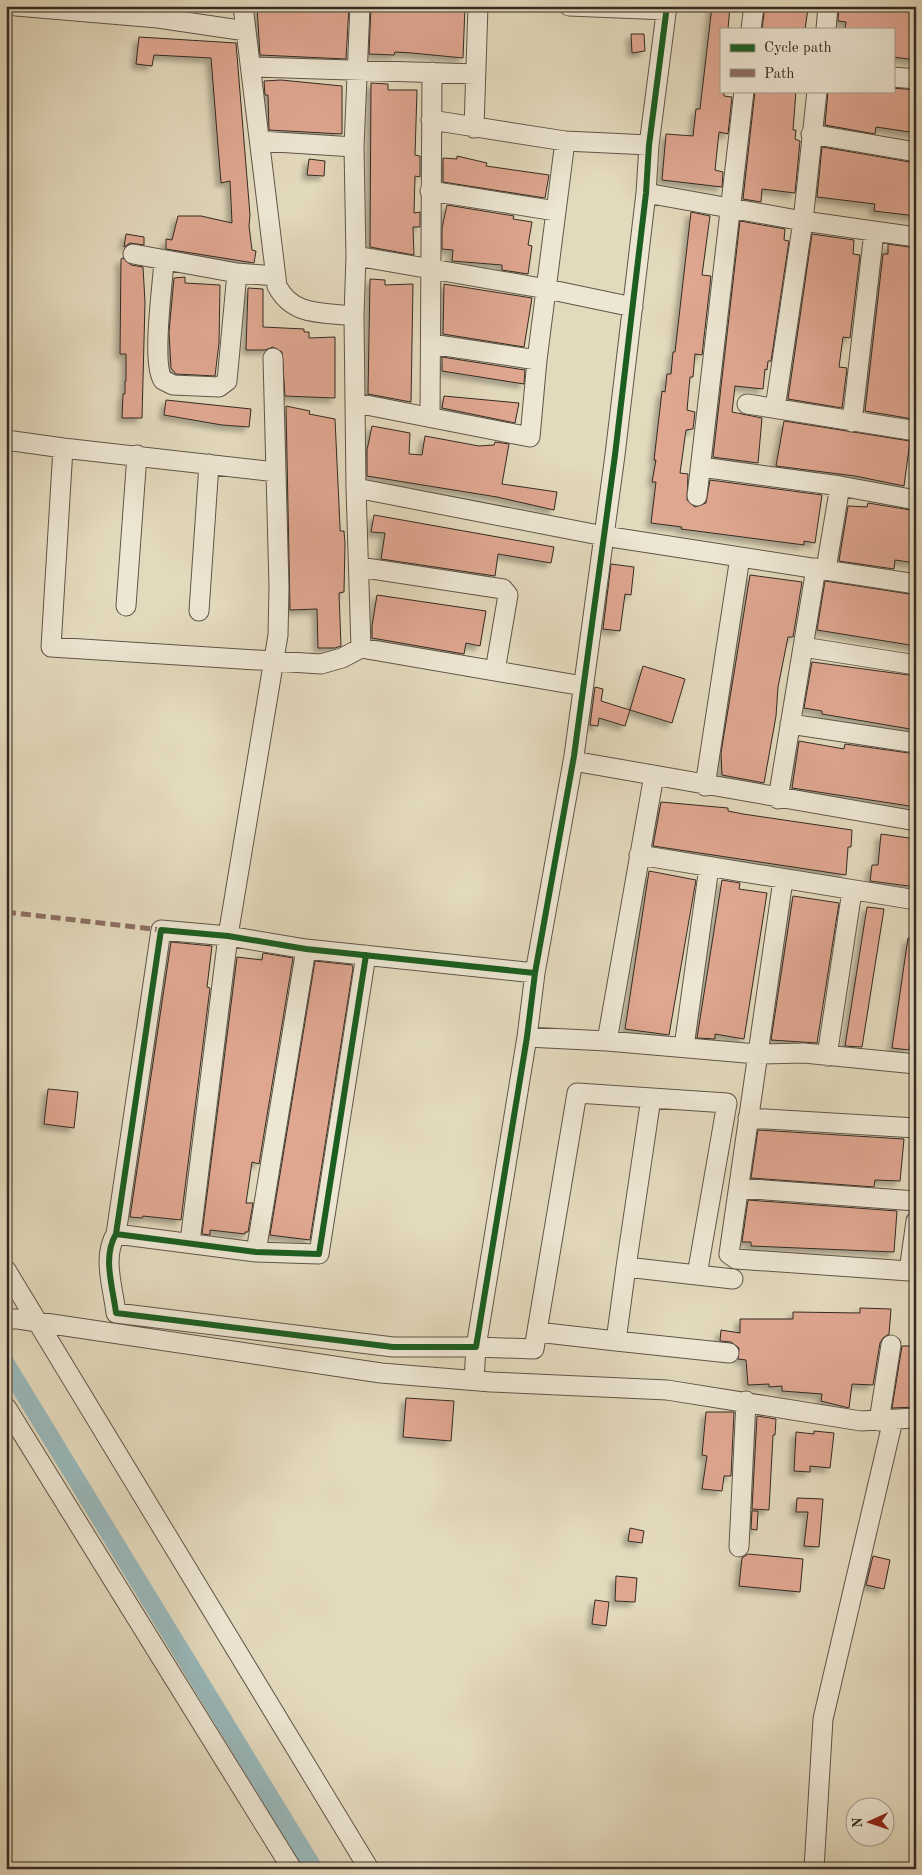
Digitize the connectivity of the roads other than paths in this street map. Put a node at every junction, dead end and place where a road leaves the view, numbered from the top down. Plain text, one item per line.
1 (18, 6) edge
2 (243, 6) edge
3 (360, 6) edge
4 (478, 6) edge
5 (569, 6) edge
6 (754, 6) edge
7 (828, 6) edge
8 (667, 8) edge
9 (89, 9) edge
10 (158, 12) edge
11 (751, 28) edge
12 (826, 28) edge
13 (246, 32) junction
14 (250, 67) junction
15 (357, 69) junction
16 (432, 72) junction
17 (476, 74) junction
18 (894, 77) edge
19 (916, 80) edge
20 (744, 92) edge
21 (817, 92) edge
22 (431, 120) junction
23 (474, 128) junction
24 (811, 134) junction
25 (260, 141) junction
26 (565, 141) junction
27 (649, 145) junction
28 (354, 148) junction
29 (916, 152) edge
30 (430, 191) junction
31 (646, 193) junction
32 (730, 208) junction
33 (556, 211) junction
34 (803, 221) junction
35 (874, 232) junction
36 (916, 237) edge
37 (133, 254) dead end
38 (356, 256) junction
39 (164, 260) junction
40 (430, 270) junction
41 (237, 273) junction
42 (276, 276) junction
43 (547, 289) junction
44 (633, 307) junction
45 (354, 316) junction
46 (431, 344) junction
47 (273, 358) dead end
48 (537, 360) junction
49 (356, 403) junction
50 (747, 404) dead end
51 (775, 408) junction
52 (430, 418) junction
53 (852, 422) junction
54 (916, 430) edge
55 (6, 440) edge
56 (63, 448) junction
57 (138, 455) junction
58 (209, 464) junction
59 (701, 467) junction
60 (276, 472) junction
61 (840, 486) junction
62 (356, 488) junction
63 (697, 496) dead end
64 (916, 500) edge
65 (604, 536) junction
66 (740, 557) junction
67 (359, 568) junction
68 (821, 569) junction
69 (916, 584) edge
70 (126, 606) dead end
71 (199, 611) dead end
72 (803, 647) junction
73 (361, 648) junction
74 (274, 662) junction
75 (916, 665) edge
76 (495, 671) junction
77 (583, 686) junction
78 (790, 724) junction
79 (916, 743) edge
80 (573, 761) junction
81 (654, 774) junction
82 (705, 786) junction
83 (778, 799) junction
84 (916, 821) edge
85 (639, 855) junction
86 (709, 867) junction
87 (783, 880) junction
88 (852, 891) junction
89 (916, 900) edge
90 (228, 936) junction
91 (306, 949) junction
92 (366, 955) junction
93 (535, 973) junction
94 (527, 1037) junction
95 (607, 1041) junction
96 (684, 1047) junction
97 (757, 1054) junction
98 (827, 1056) junction
99 (916, 1064) edge
100 (651, 1098) junction
101 (748, 1118) junction
102 (916, 1128) edge
103 (739, 1188) junction
104 (916, 1200) edge
105 (916, 1221) edge
106 (116, 1234) junction
107 (190, 1242) junction
108 (256, 1252) junction
109 (626, 1268) junction
110 (6, 1270) edge
111 (697, 1275) junction
112 (733, 1279) dead end
113 (116, 1313) junction
114 (12, 1319) edge
115 (38, 1322) junction
116 (66, 1326) junction
117 (537, 1332) junction
118 (616, 1342) junction
119 (891, 1345) dead end
120 (476, 1347) junction
121 (729, 1353) dead end
122 (474, 1380) junction
123 (746, 1401) junction
124 (6, 1407) edge
125 (916, 1418) edge
126 (886, 1421) junction
127 (739, 1547) dead end
128 (292, 1869) edge
129 (369, 1869) edge
130 (814, 1869) edge

1 - 9 street
2 - 13 street
3 - 15 street
4 - 17 street
5 - 8 street
6 - 11 street
7 - 12 street
8 - 27 street
9 - 10 street
10 - 13 street
13 - 14 street
14 - 15 street
14 - 25 street
15 - 16 street
15 - 28 street
16 - 17 street
16 - 22 street
17 - 23 street
18 - 19 street
20 - 32 street
21 - 24 street
22 - 23 street
22 - 30 street
23 - 26 street
24 - 29 street
24 - 34 street
25 - 28 street
25 - 42 street
26 - 27 street
26 - 33 street
27 - 31 street
28 - 38 street
30 - 33 street
30 - 40 street
31 - 32 street
31 - 44 street
32 - 34 street
32 - 59 street
33 - 43 street
34 - 35 street
34 - 51 street
35 - 36 street
35 - 53 street
37 - 39 street
38 - 40 street
38 - 45 street
39 - 41 street
39 - 41 street
40 - 43 street
40 - 46 street
41 - 42 street
42 - 45 street
43 - 44 street
43 - 48 street
44 - 65 street
45 - 49 street
46 - 48 street
46 - 52 street
47 - 60 street
48 - 52 street
49 - 52 street
49 - 62 street
50 - 51 street
51 - 53 street
53 - 54 street
55 - 56 street
56 - 57 street
56 - 74 street
57 - 58 street
57 - 70 street
58 - 60 street
58 - 71 street
59 - 61 street
59 - 63 street
60 - 74 street
61 - 64 street
61 - 68 street
62 - 65 street
62 - 67 street
65 - 66 street
65 - 77 street
66 - 68 street
66 - 82 street
67 - 73 street
67 - 76 street
68 - 69 street
68 - 72 street
72 - 75 street
72 - 78 street
73 - 74 street
73 - 76 street
74 - 90 street
76 - 77 street
77 - 80 street
78 - 79 street
78 - 83 street
80 - 81 street
80 - 93 street
81 - 82 street
81 - 85 street
82 - 83 street
83 - 84 street
85 - 86 street
85 - 95 street
86 - 87 street
86 - 96 street
87 - 88 street
87 - 97 street
88 - 89 street
88 - 98 street
90 - 91 street
90 - 106 street
90 - 107 street
91 - 92 street
91 - 108 street
92 - 93 street
92 - 108 street
93 - 94 street
94 - 95 street
94 - 120 street
95 - 96 street
96 - 97 street
97 - 98 street
97 - 101 street
98 - 99 street
100 - 109 street
100 - 111 street
100 - 117 street
101 - 102 street
101 - 103 street
103 - 104 street
103 - 105 street
106 - 107 street
106 - 113 street
107 - 108 street
109 - 111 street
109 - 118 street
110 - 115 street
111 - 112 street
113 - 116 street
113 - 120 street
114 - 115 street
115 - 116 street
115 - 129 street
116 - 122 street
117 - 118 street
117 - 120 street
118 - 121 street
119 - 126 street
120 - 122 street
122 - 123 street
123 - 126 street
123 - 127 street
124 - 128 street
125 - 126 street
126 - 130 street

